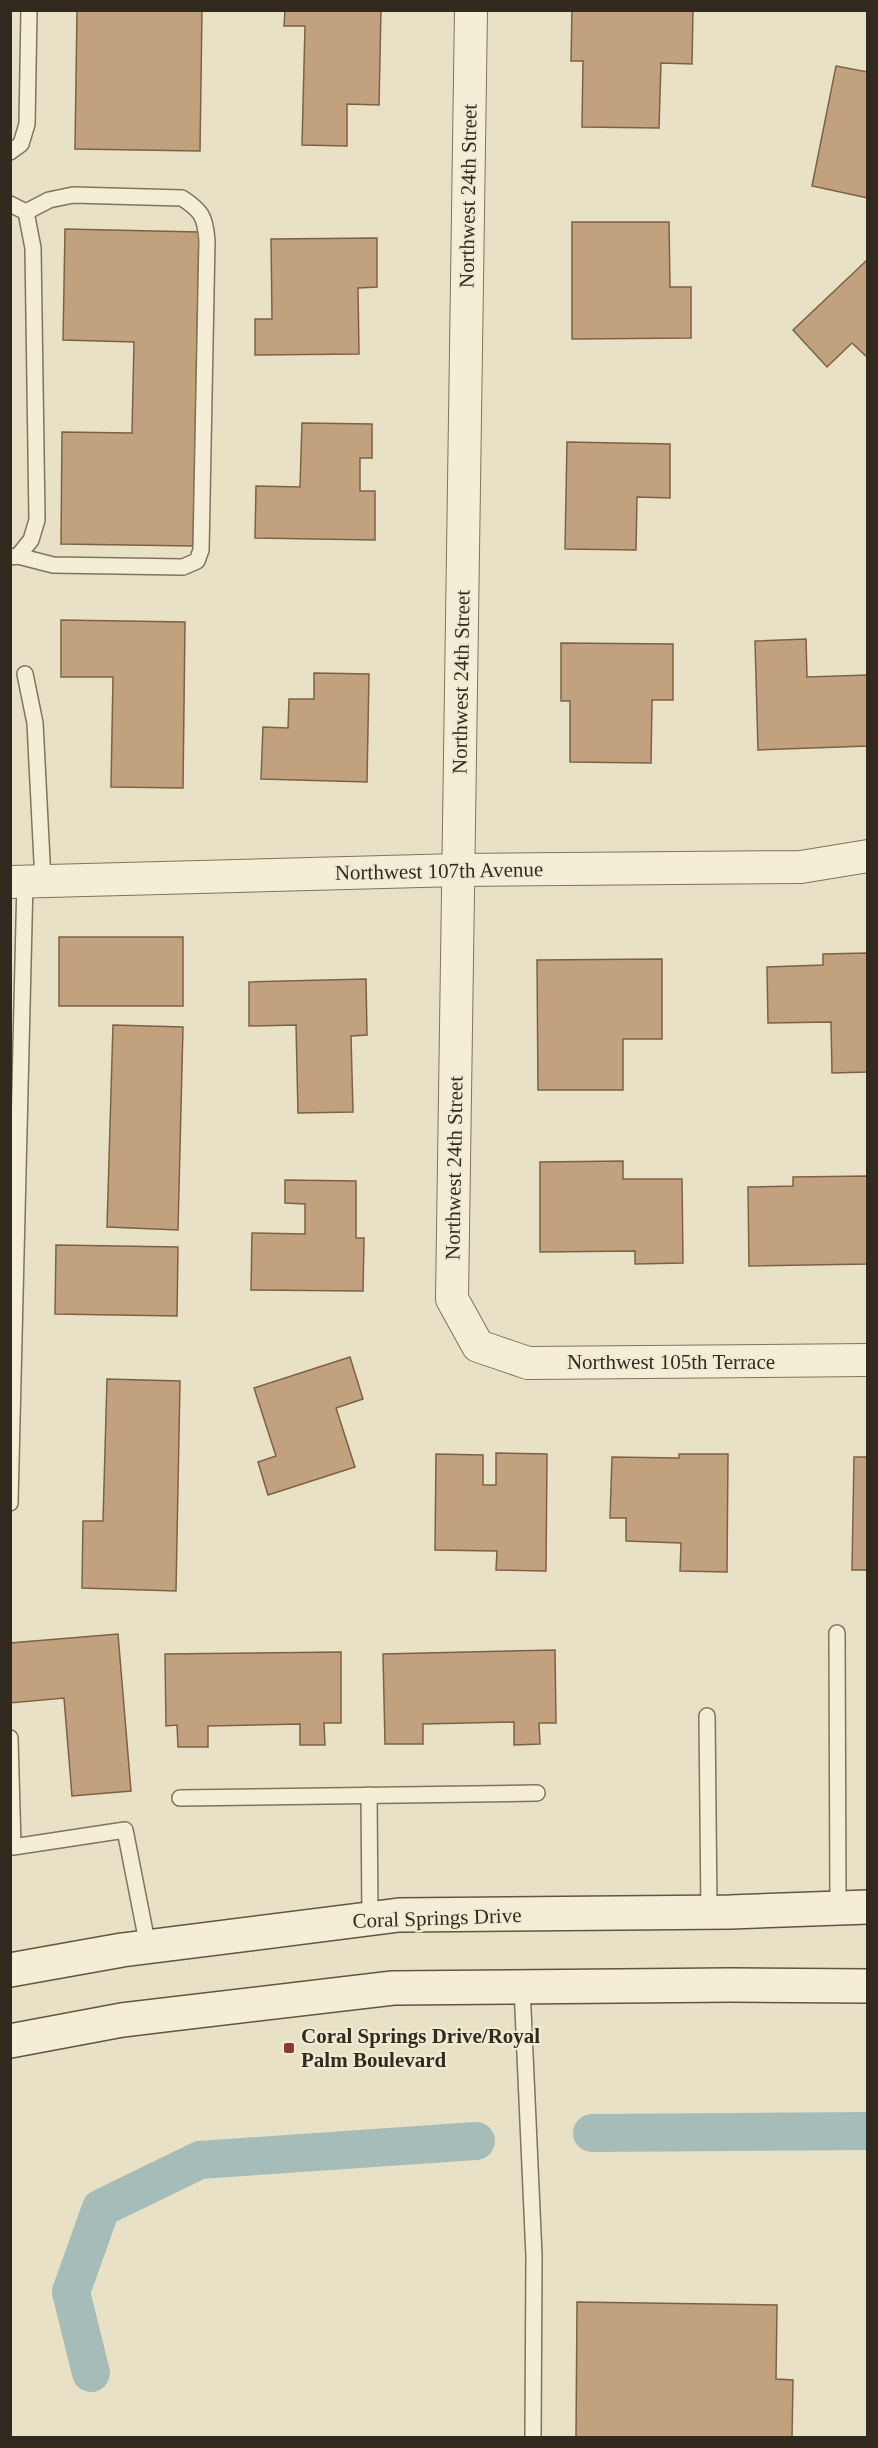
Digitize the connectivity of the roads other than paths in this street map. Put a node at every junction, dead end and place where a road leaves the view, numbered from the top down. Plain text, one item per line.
1 (29, 10) edge
2 (471, 10) edge
3 (10, 152) edge
4 (10, 204) edge
5 (26, 212) junction
6 (14, 556) edge
7 (25, 674) dead end
8 (867, 856) edge
9 (458, 870) junction
10 (26, 881) edge
11 (478, 1346) joint
12 (867, 1360) edge
13 (10, 1503) edge
14 (837, 1633) dead end
15 (707, 1716) dead end
16 (10, 1738) edge
17 (537, 1793) dead end
18 (369, 1795) junction
19 (180, 1798) dead end
20 (853, 1908) edge
21 (709, 1912) junction
22 (370, 1918) junction
23 (148, 1947) junction
24 (10, 1970) edge
25 (867, 1986) edge
26 (522, 1987) junction
27 (10, 2041) edge
28 (533, 2438) edge

1 - 3 lane
2 - 9 street, Northwest 24th Street
4 - 5 lane
5 - 6 lane
5 - 6 lane
7 - 10 lane
8 - 9 street, Northwest 107th Avenue
9 - 10 street, Northwest 107th Avenue
9 - 11 street, Northwest 24th Street
10 - 13 lane
11 - 12 street, Northwest 105th Terrace
14 - 20 lane
15 - 21 lane
16 - 23 lane
17 - 18 lane
18 - 19 lane
18 - 22 lane
20 - 21 main road, Coral Springs Drive
21 - 22 main road, Coral Springs Drive
22 - 23 main road, Coral Springs Drive
23 - 24 main road, Coral Springs Drive
25 - 26 main road
26 - 27 main road
26 - 28 lane

